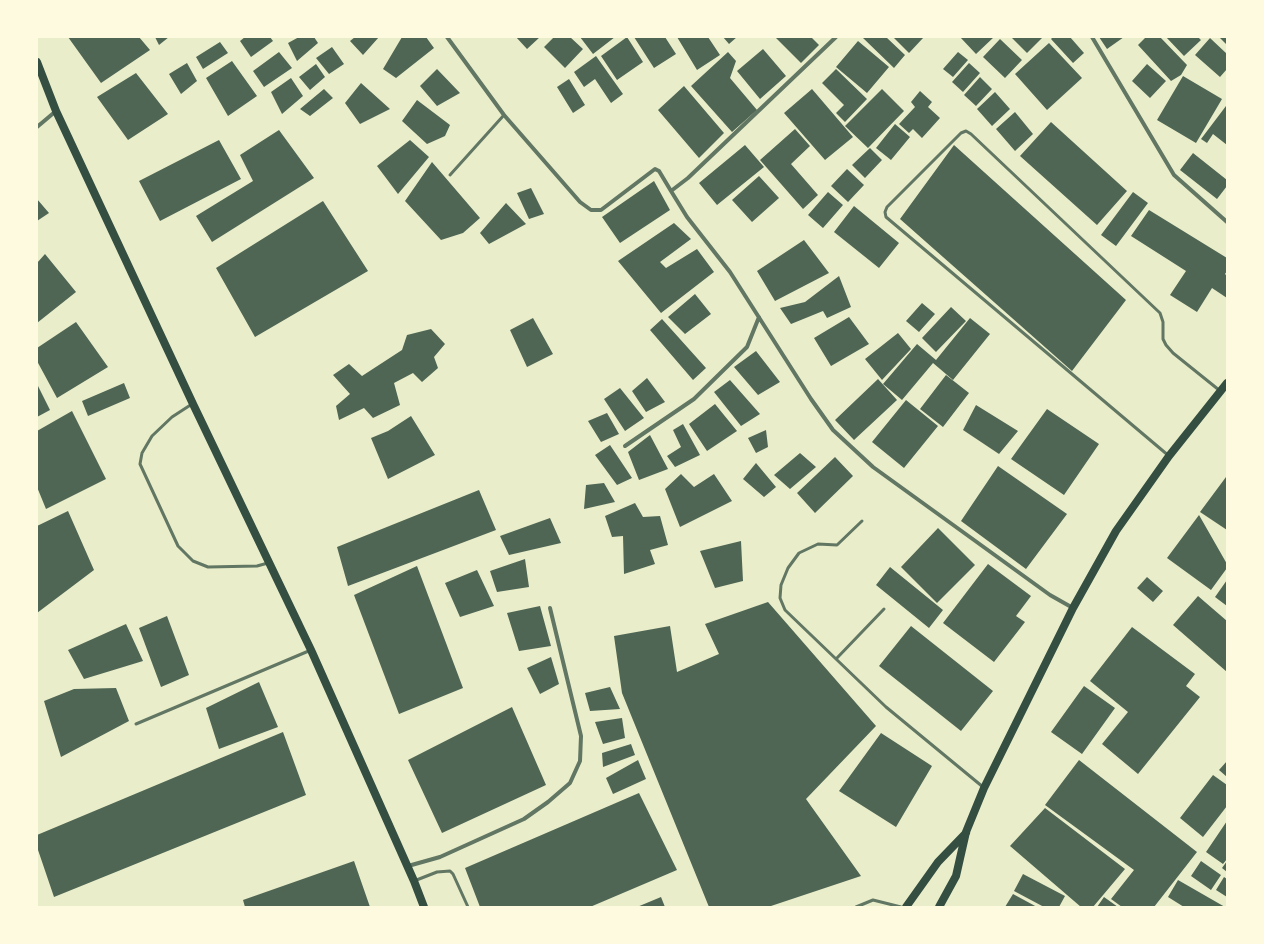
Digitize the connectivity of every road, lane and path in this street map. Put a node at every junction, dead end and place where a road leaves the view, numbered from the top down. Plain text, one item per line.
1 (447, 37) edge
2 (836, 37) edge
3 (1092, 37) edge
4 (37, 62) edge
5 (56, 111) junction
6 (504, 115) junction
7 (37, 127) edge
8 (450, 175) dead end
9 (671, 191) junction
10 (1227, 222) edge
11 (759, 317) junction
12 (1227, 383) edge
13 (1221, 391) junction
14 (193, 404) junction
15 (625, 446) dead end
16 (1169, 456) junction
17 (862, 521) dead end
18 (270, 563) junction
19 (550, 608) dead end
20 (1073, 608) junction
21 (884, 609) dead end
22 (311, 650) junction
23 (836, 660) junction
24 (136, 724) dead end
25 (984, 788) junction
26 (966, 832) junction
27 (408, 866) junction
28 (414, 881) junction
29 (424, 907) edge
30 (468, 907) edge
31 (856, 907) edge
32 (901, 907) edge
33 (906, 907) edge
34 (938, 907) edge

1 - 6 street
2 - 9 street
3 - 10 street
4 - 5 main road
5 - 7 street
5 - 14 main road
6 - 8 lane
6 - 9 street
9 - 11 street
11 - 15 street
11 - 20 street
12 - 13 main road
13 - 16 main road
13 - 16 lane
14 - 18 main road
14 - 18 lane
16 - 20 main road
17 - 23 lane
18 - 22 main road
19 - 27 street
20 - 25 main road
21 - 23 lane
22 - 24 lane
22 - 27 main road
23 - 25 lane
25 - 26 main road
26 - 33 main road
26 - 34 main road
27 - 28 main road
28 - 29 main road
28 - 30 lane
31 - 32 lane

